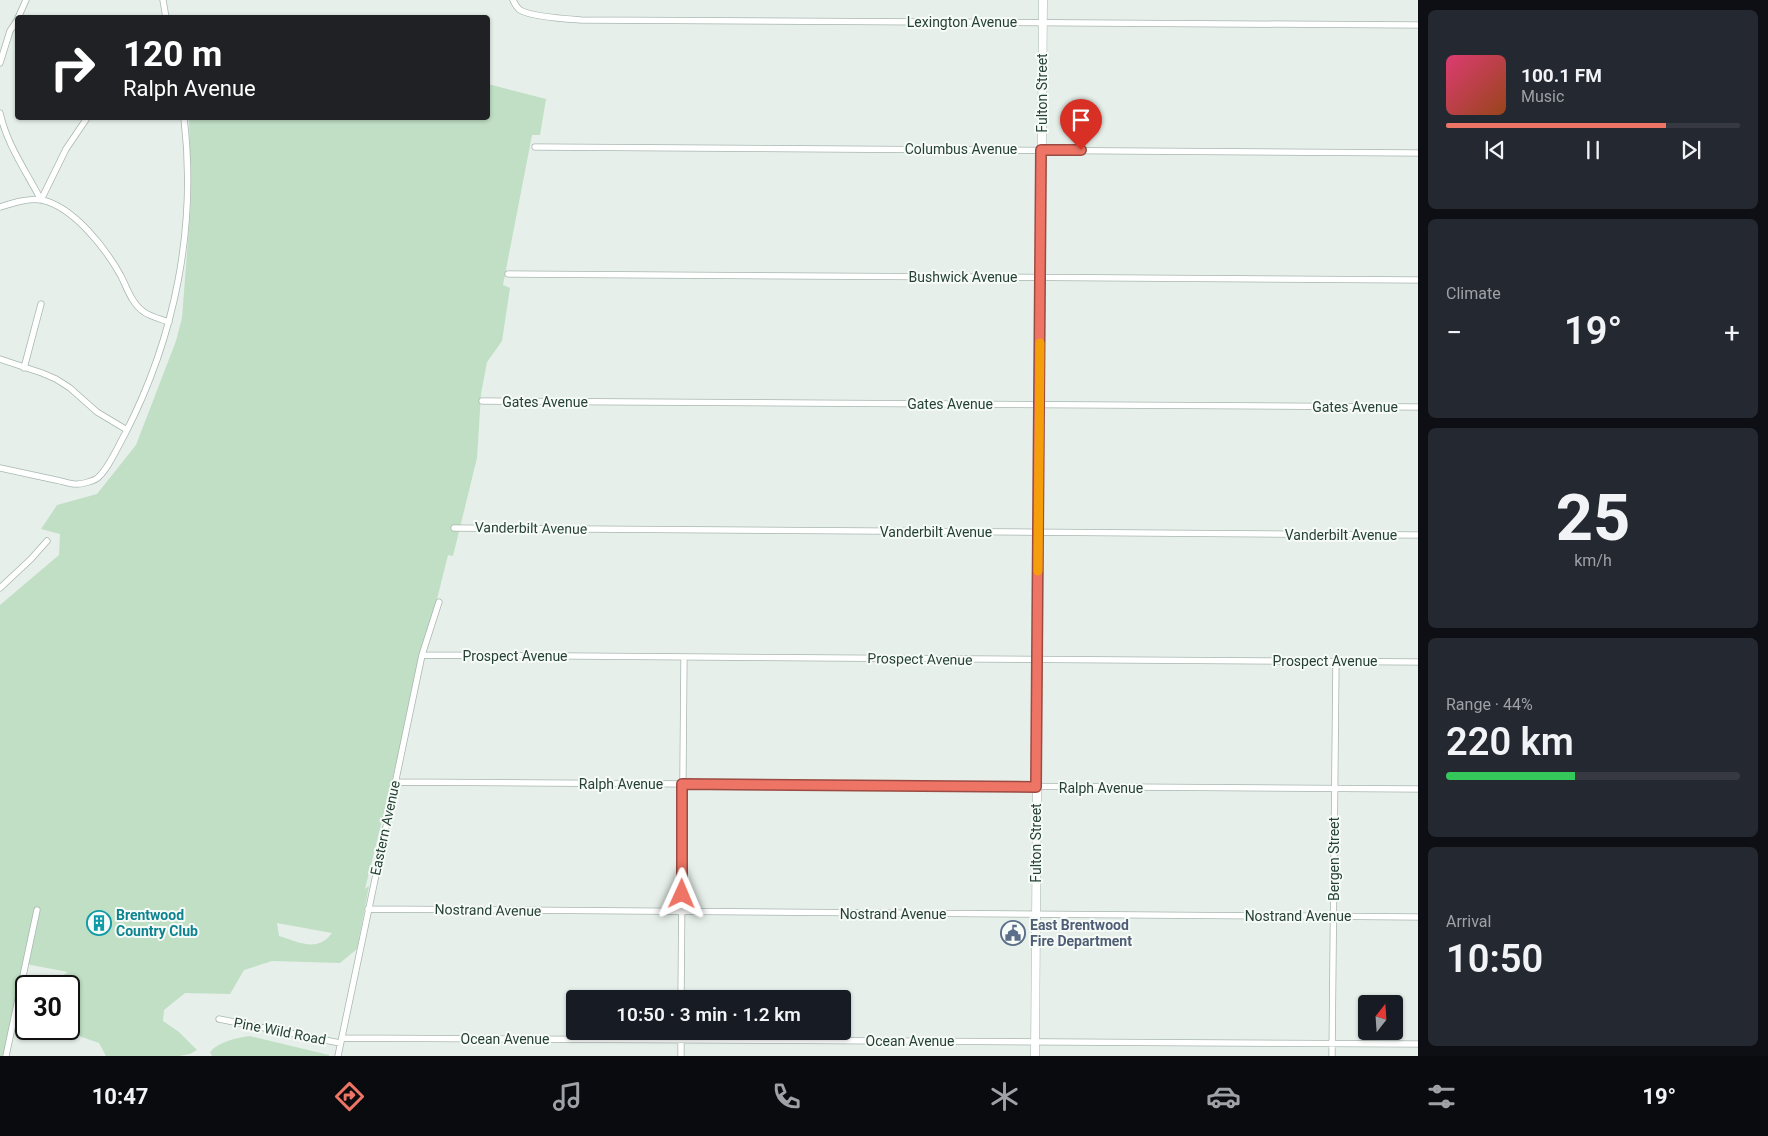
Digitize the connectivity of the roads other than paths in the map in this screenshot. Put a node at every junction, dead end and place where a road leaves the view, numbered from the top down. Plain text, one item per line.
1 (26, 0) edge
2 (163, 0) edge
3 (513, 0) edge
4 (1043, 0) edge
5 (19, 15) edge
6 (166, 15) edge
7 (15, 23) edge
8 (1042, 23) junction
9 (1418, 25) edge
10 (0, 63) edge
11 (0, 112) edge
12 (87, 120) edge
13 (184, 120) edge
14 (535, 147) dead end
15 (1041, 150) junction
16 (1418, 153) edge
17 (41, 200) junction
18 (0, 207) edge
19 (508, 274) dead end
20 (1040, 278) junction
21 (1418, 280) edge
22 (41, 304) dead end
23 (169, 322) junction
24 (0, 360) edge
25 (24, 368) junction
26 (482, 401) dead end
27 (1039, 404) junction
28 (1418, 407) edge
29 (126, 430) junction
30 (0, 468) edge
31 (454, 528) dead end
32 (1038, 532) junction
33 (1418, 535) edge
34 (47, 541) dead end
35 (0, 588) edge
36 (439, 602) dead end
37 (422, 655) junction
38 (684, 657) junction
39 (1037, 660) junction
40 (1336, 661) junction
41 (1418, 662) edge
42 (395, 782) junction
43 (682, 784) junction
44 (1036, 787) junction
45 (1334, 789) junction
46 (1418, 790) edge
47 (368, 909) junction
48 (37, 910) dead end
49 (682, 912) junction
50 (1036, 915) junction
51 (1333, 917) junction
52 (1418, 917) edge
53 (681, 990) edge
54 (219, 1020) dead end
55 (341, 1040) junction
56 (566, 1040) edge
57 (681, 1040) joint
58 (1035, 1041) junction
59 (1332, 1044) junction
60 (1418, 1044) edge
61 (6, 1056) edge
62 (338, 1056) edge
63 (681, 1056) edge
64 (1035, 1056) edge
65 (1332, 1056) edge

1 - 5 street
2 - 6 street
3 - 8 street, Lexington Avenue
4 - 8 street, Fulton Street
7 - 10 street
8 - 9 street, Lexington Avenue
8 - 15 street, Fulton Street
11 - 17 street
12 - 17 street
13 - 23 street
14 - 15 street, Columbus Avenue
15 - 16 street, Columbus Avenue
15 - 20 street, Fulton Street
17 - 18 street
17 - 23 street
19 - 20 street, Bushwick Avenue
20 - 21 street, Bushwick Avenue
20 - 27 street, Fulton Street
22 - 25 street
23 - 29 street
24 - 25 street
25 - 29 street
26 - 27 street, Gates Avenue
27 - 28 street, Gates Avenue
27 - 32 street, Fulton Street
29 - 30 street
31 - 32 street, Vanderbilt Avenue
32 - 33 street, Vanderbilt Avenue
32 - 39 street, Fulton Street
34 - 35 street
36 - 37 street, Eastern Avenue
37 - 38 street, Prospect Avenue
37 - 42 street, Eastern Avenue
38 - 39 street, Prospect Avenue
38 - 43 street
39 - 40 street, Prospect Avenue
39 - 44 street, Fulton Street
40 - 41 street, Prospect Avenue
40 - 45 street, Bergen Street
42 - 43 street, Ralph Avenue
42 - 47 street, Eastern Avenue
43 - 44 street, Ralph Avenue
43 - 49 street
44 - 45 street, Ralph Avenue
44 - 50 street, Fulton Street
45 - 46 street, Ralph Avenue
45 - 51 street, Bergen Street
47 - 49 street, Nostrand Avenue
47 - 55 street, Eastern Avenue
48 - 61 street
49 - 50 street, Nostrand Avenue
49 - 53 street
50 - 51 street, Nostrand Avenue
50 - 58 street, Fulton Street
51 - 52 street, Nostrand Avenue
51 - 59 street, Bergen Street
54 - 55 street, Pine Wild Road
55 - 56 street, Ocean Avenue
55 - 62 street, Eastern Avenue
57 - 58 street, Ocean Avenue
57 - 63 street
58 - 59 street, Ocean Avenue
58 - 64 street, Fulton Street
59 - 60 street, Ocean Avenue
59 - 65 street, Bergen Street

